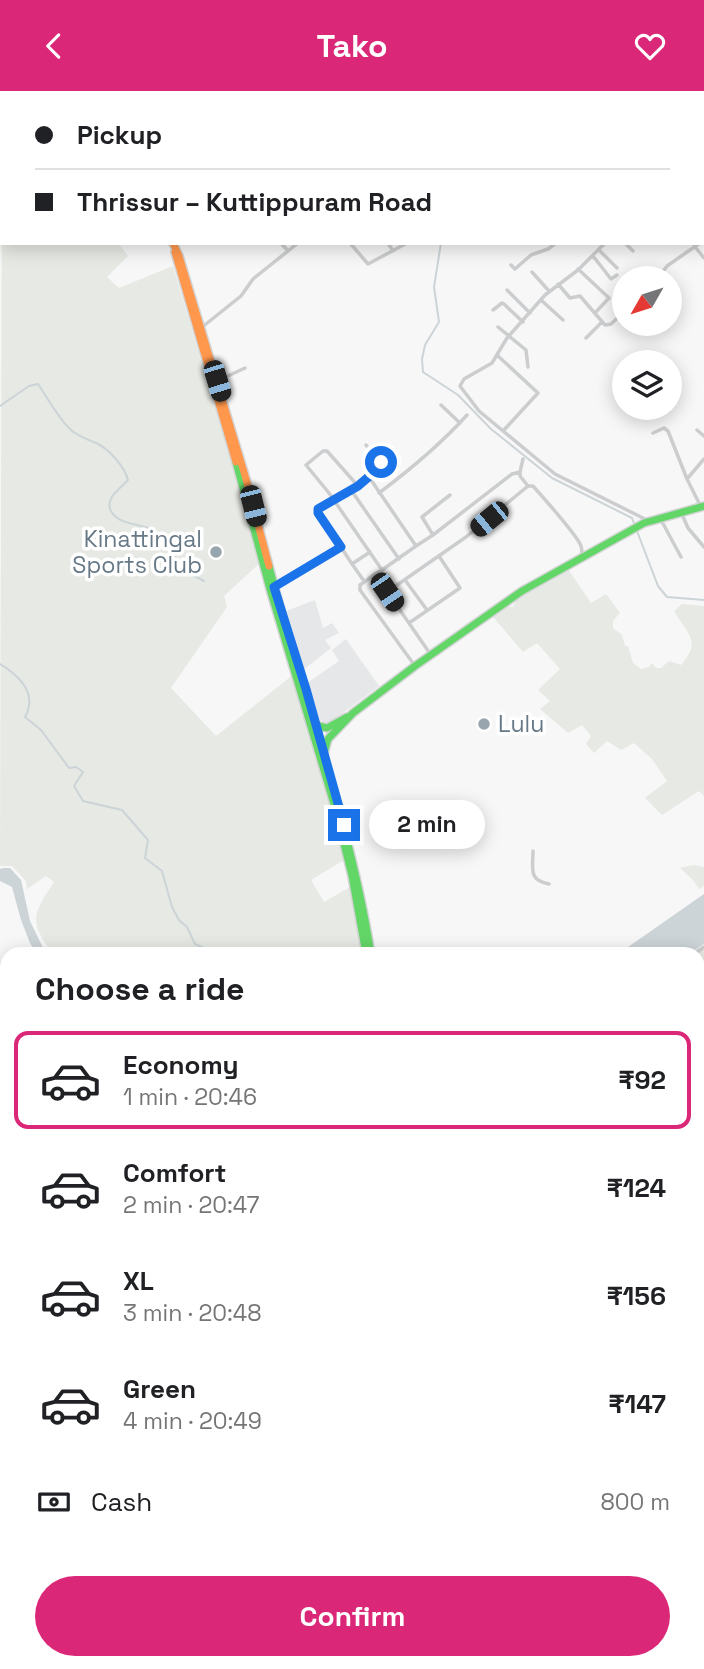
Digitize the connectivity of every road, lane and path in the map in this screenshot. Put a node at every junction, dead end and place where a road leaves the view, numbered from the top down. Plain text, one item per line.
1 (283, 245) edge
2 (296, 245) edge
3 (352, 245) edge
4 (389, 245) edge
5 (404, 245) edge
6 (554, 245) edge
7 (604, 245) edge
8 (627, 245) edge
9 (693, 245) edge
10 (174, 247) edge
11 (599, 250) junction
12 (288, 251) junction
13 (393, 251) junction
14 (633, 251) dead end
15 (593, 256) junction
16 (704, 258) edge
17 (511, 265) dead end
18 (615, 266) edge
19 (667, 266) edge
20 (579, 269) junction
21 (532, 272) dead end
22 (612, 278) edge
23 (558, 284) junction
24 (507, 290) dead end
25 (549, 292) junction
26 (541, 300) junction
27 (493, 310) dead end
28 (530, 313) junction
29 (595, 313) junction
30 (563, 320) dead end
31 (523, 321) junction
32 (603, 322) junction
33 (612, 323) edge
34 (498, 327) dead end
35 (201, 328) junction
36 (508, 337) junction
37 (586, 338) dead end
38 (498, 356) junction
39 (528, 367) dead end
40 (245, 368) dead end
41 (217, 381) junction
42 (441, 405) dead end
43 (467, 415) dead end
44 (460, 423) junction
45 (697, 430) dead end
46 (503, 431) junction
47 (653, 433) dead end
48 (704, 436) edge
49 (366, 445) dead end
50 (523, 459) dead end
51 (704, 459) edge
52 (520, 472) junction
53 (369, 477) junction
54 (687, 479) junction
55 (358, 486) junction
56 (528, 486) junction
57 (351, 490) junction
58 (379, 493) junction
59 (450, 495) dead end
60 (335, 501) junction
61 (702, 507) edge
62 (681, 512) junction
63 (660, 518) junction
64 (646, 522) junction
65 (433, 535) junction
66 (416, 546) junction
67 (341, 547) junction
68 (704, 547) edge
69 (371, 552) junction
70 (439, 556) junction
71 (582, 557) junction
72 (681, 557) dead end
73 (399, 559) junction
74 (352, 564) junction
75 (382, 570) junction
76 (375, 575) junction
77 (405, 580) junction
78 (364, 581) junction
79 (274, 587) junction
80 (387, 592) junction
81 (428, 610) junction
82 (409, 623) junction
83 (431, 655) junction
84 (415, 666) junction
85 (354, 713) junction
86 (315, 725) junction
87 (324, 754) junction
88 (533, 851) dead end
89 (354, 873) junction
90 (549, 884) dead end
91 (367, 947) edge

1 - 12 street
2 - 12 street
3 - 13 street
4 - 13 street
5 - 13 street
6 - 17 street
7 - 11 street
8 - 14 street
9 - 16 street
9 - 19 street
10 - 35 main road
10 - 89 main road
11 - 15 street
11 - 18 street
12 - 35 street
15 - 20 street
15 - 22 street
20 - 23 street
20 - 29 street
21 - 25 street
23 - 25 street
23 - 29 street
24 - 28 street
25 - 26 street
26 - 28 street
26 - 30 street
27 - 31 street
28 - 31 street
29 - 32 street
31 - 36 street
32 - 33 street
32 - 37 street
34 - 36 street
35 - 41 main road
36 - 38 street
36 - 39 street
38 - 46 street
38 - 46 street
40 - 41 street
41 - 79 main road
42 - 44 street
43 - 44 street
44 - 58 street
45 - 48 street
46 - 64 street
47 - 54 street
49 - 53 street
50 - 52 street
51 - 54 street
52 - 56 street
52 - 65 street
53 - 55 street
53 - 58 street
54 - 61 street
55 - 57 street
55 - 60 street
56 - 70 street
56 - 71 street
57 - 60 street
57 - 73 street
58 - 66 street
59 - 65 street
60 - 67 street
60 - 69 street
61 - 62 main road
62 - 63 main road
62 - 68 street
63 - 64 main road
63 - 72 street
64 - 71 main road
65 - 66 street
66 - 73 street
67 - 74 street
67 - 79 street
69 - 74 street
69 - 75 street
70 - 77 street
70 - 81 street
71 - 83 main road
73 - 75 street
74 - 78 street
75 - 76 street
76 - 78 street
76 - 80 street
77 - 80 street
77 - 81 street
78 - 84 street
79 - 86 main road
80 - 82 street
81 - 82 street
82 - 83 street
83 - 84 main road
84 - 85 main road
85 - 86 main road
85 - 87 main road
86 - 87 main road
87 - 89 main road
88 - 90 street
89 - 91 main road

